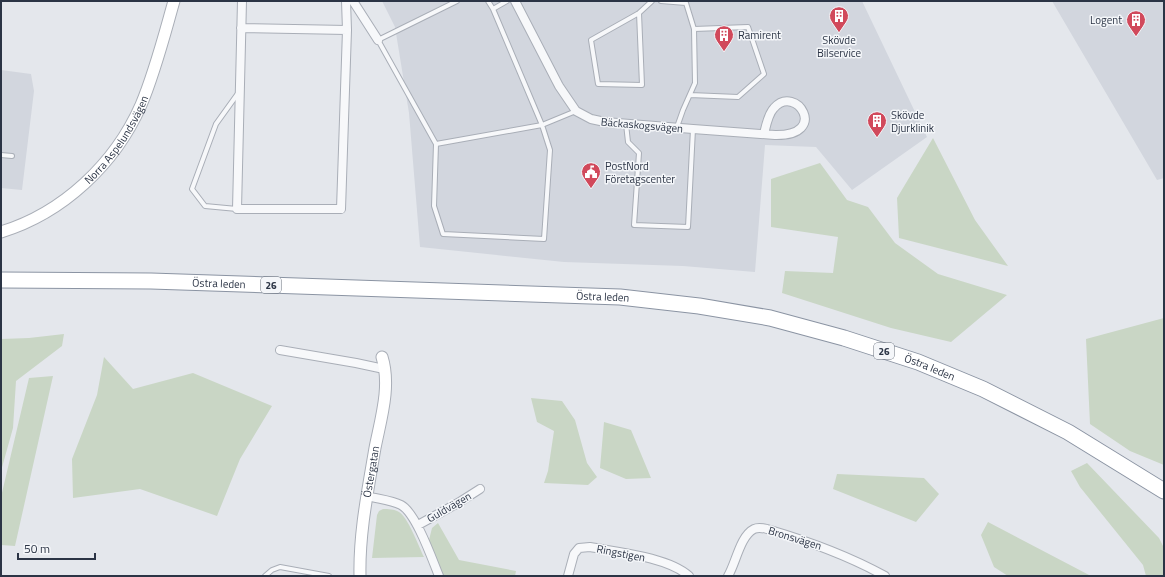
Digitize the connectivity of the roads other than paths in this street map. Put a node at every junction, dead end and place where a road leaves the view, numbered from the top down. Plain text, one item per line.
1 (174, 1) edge
2 (242, 1) edge
3 (346, 1) edge
4 (353, 1) edge
5 (457, 1) edge
6 (488, 1) edge
7 (506, 1) edge
8 (515, 1) edge
9 (652, 1) edge
10 (661, 1) edge
11 (493, 9) junction
12 (639, 13) junction
13 (241, 28) junction
14 (694, 29) junction
15 (347, 30) junction
16 (378, 40) junction
17 (239, 92) junction
18 (690, 94) junction
19 (576, 112) junction
20 (626, 124) junction
21 (542, 125) junction
22 (677, 128) junction
23 (693, 130) junction
24 (764, 134) junction
25 (436, 144) junction
26 (1, 155) edge
27 (12, 156) dead end
28 (237, 209) junction
29 (1, 232) edge
30 (1, 280) edge
31 (280, 350) dead end
32 (382, 357) dead end
33 (384, 369) junction
34 (480, 489) dead end
35 (1164, 491) edge
36 (367, 496) junction
37 (418, 525) junction
38 (264, 576) edge
39 (329, 576) edge
40 (360, 576) edge
41 (439, 576) edge
42 (568, 576) edge
43 (689, 576) edge
44 (728, 576) edge
45 (884, 576) edge

1 - 29 street, Norra Aspelundsvägen
2 - 13 street
3 - 15 street
4 - 16 street
5 - 16 lane
6 - 11 lane
7 - 11 lane
8 - 19 street
9 - 12 lane
10 - 14 lane
11 - 21 lane
12 - 12 lane
13 - 15 street
13 - 17 street
14 - 18 lane
14 - 18 lane
15 - 28 street
16 - 25 lane
17 - 28 street
17 - 28 lane
18 - 22 lane
19 - 20 street, Bäckaskogsvägen
19 - 21 lane
20 - 22 street, Bäckaskogsvägen
20 - 23 lane
21 - 25 lane
21 - 25 lane
22 - 23 street, Bäckaskogsvägen
23 - 24 street, Bäckaskogsvägen
24 - 24 street, Bäckaskogsvägen
26 - 27 lane
30 - 35 highway, Östra leden / 26
31 - 33 street
32 - 33 street, Östergatan
33 - 36 street, Östergatan
34 - 37 street, Guldvägen
36 - 37 street
36 - 40 street, Östergatan
37 - 41 street
38 - 39 lane
42 - 43 street, Ringstigen
44 - 45 street, Bronsvägen

